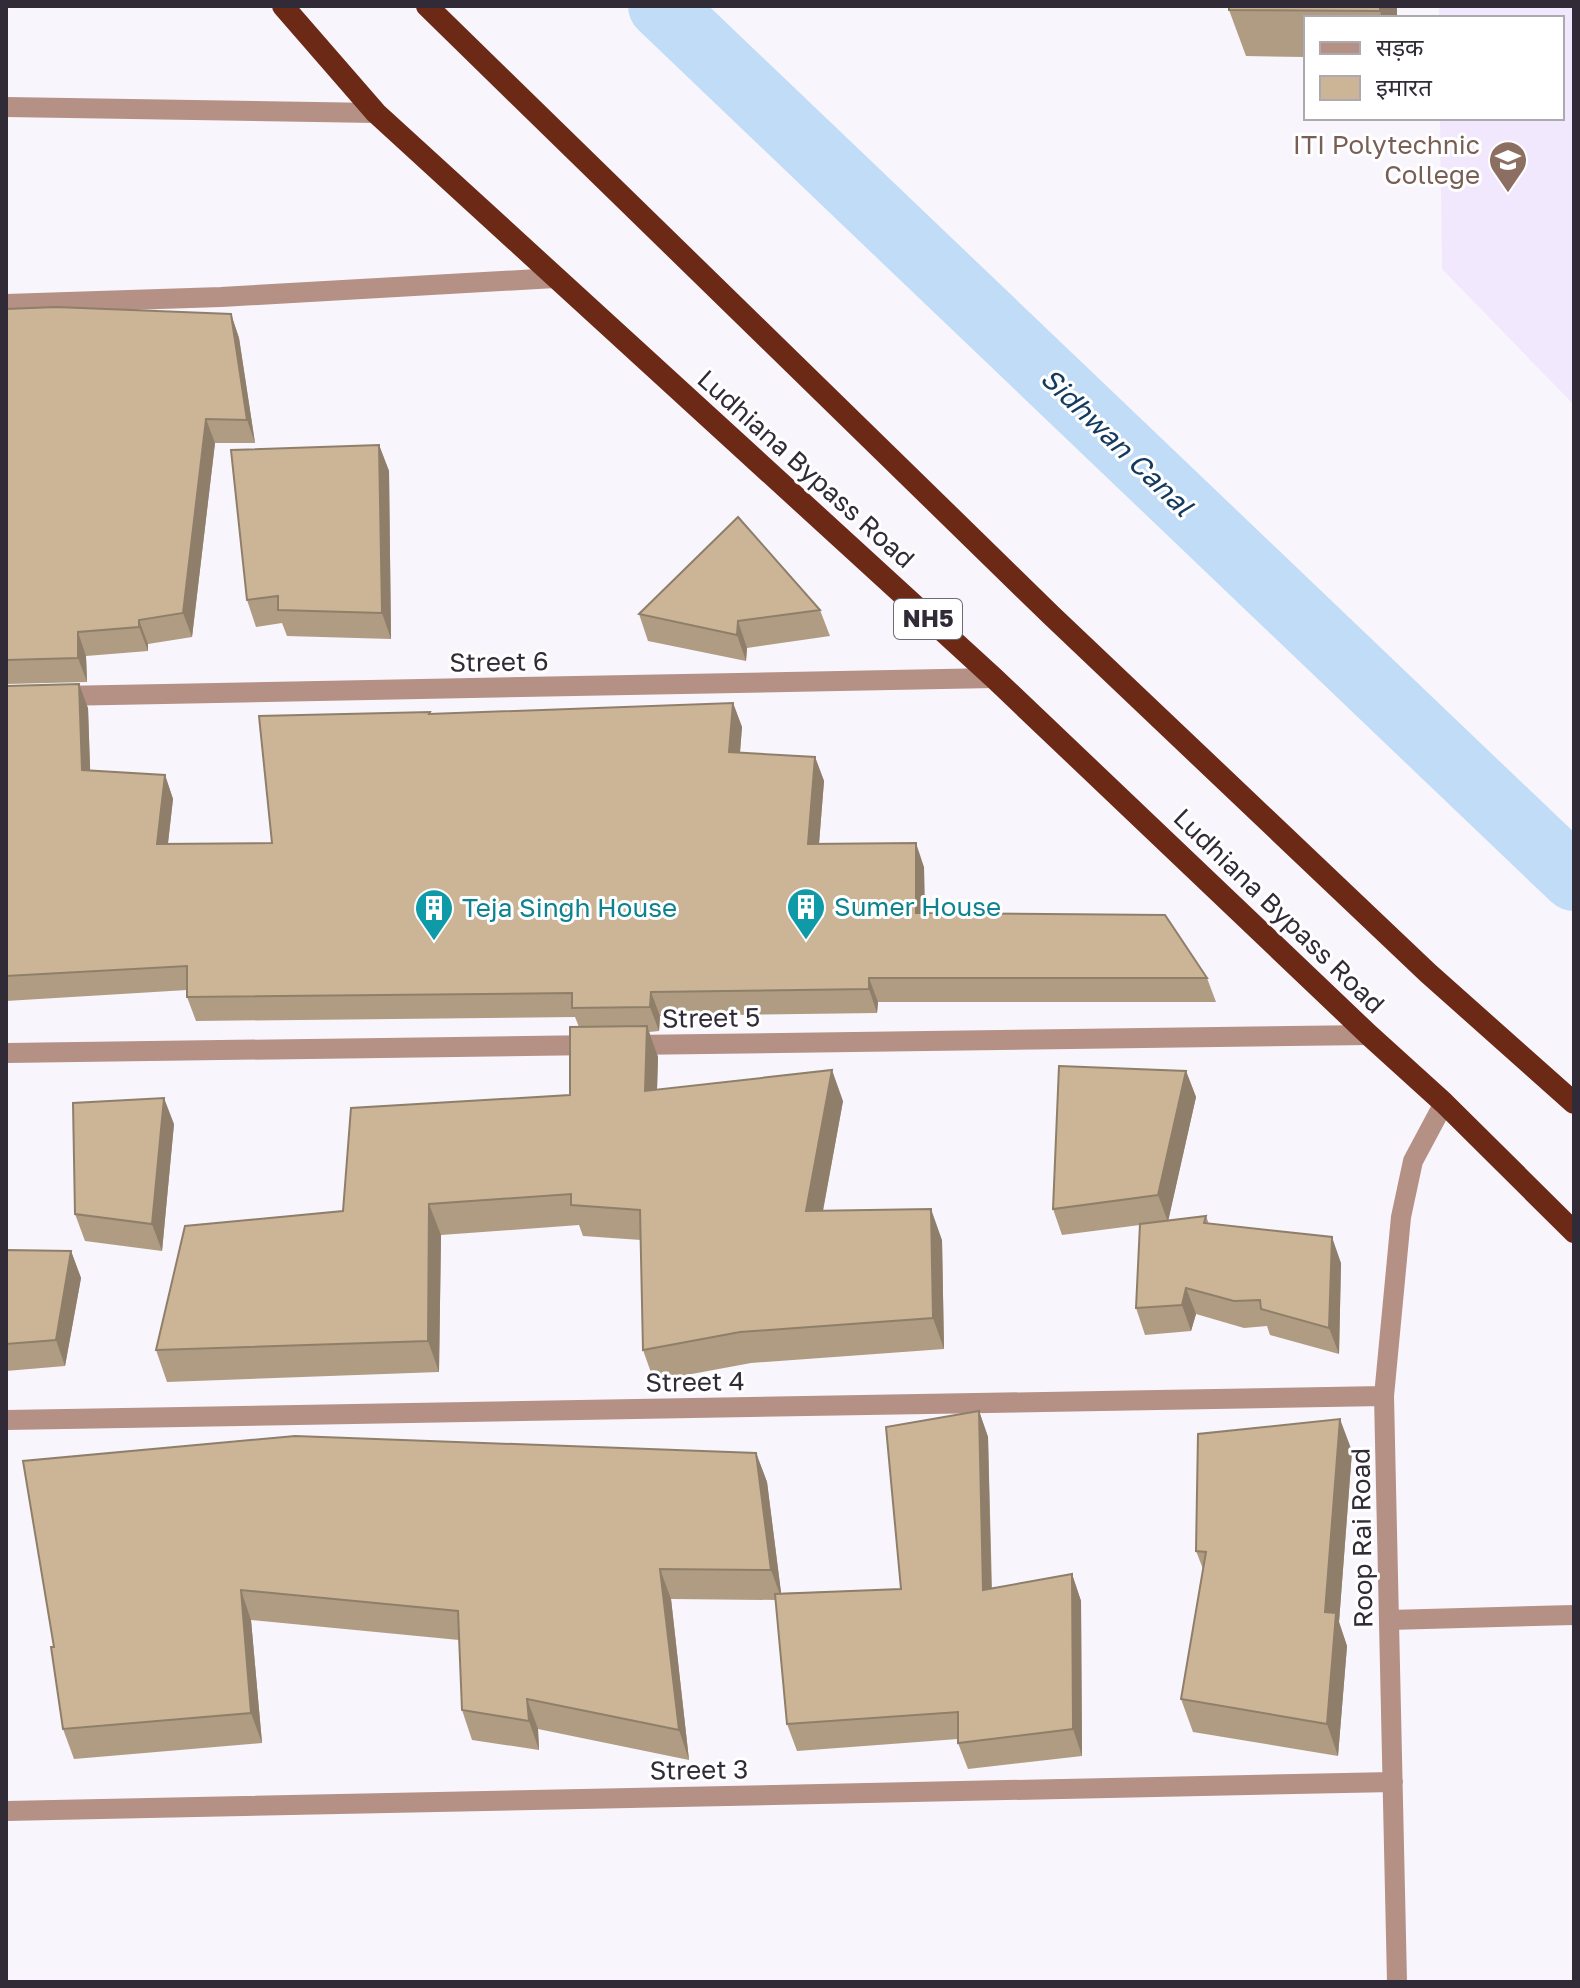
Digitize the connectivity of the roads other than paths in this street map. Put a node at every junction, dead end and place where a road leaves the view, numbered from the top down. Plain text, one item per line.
1 (283, 6) edge
2 (427, 6) edge
3 (6, 107) edge
4 (376, 113) junction
5 (555, 278) junction
6 (6, 304) edge
7 (994, 678) junction
8 (6, 697) edge
9 (1369, 1035) junction
10 (6, 1053) edge
11 (1444, 1103) junction
12 (1574, 1103) edge
13 (1574, 1232) edge
14 (1384, 1396) junction
15 (6, 1420) edge
16 (1574, 1615) edge
17 (1389, 1620) junction
18 (1393, 1782) junction
19 (6, 1811) edge
20 (1397, 1982) edge

1 - 4 highway, Ludhiana Bypass Road / NH5
2 - 12 highway
3 - 4 street
4 - 5 highway, Ludhiana Bypass Road / NH5
5 - 6 street
5 - 7 highway, Ludhiana Bypass Road / NH5
7 - 8 street, Street 6
7 - 9 highway, Ludhiana Bypass Road / NH5
9 - 10 street, Street 5
9 - 11 highway, Ludhiana Bypass Road / NH5
11 - 13 highway, Ludhiana Bypass Road / NH5
11 - 14 street, Roop Rai Road
14 - 15 street, Street 4
14 - 17 street, Roop Rai Road
16 - 17 street
17 - 18 street, Roop Rai Road
18 - 19 street, Street 3
18 - 20 street, Roop Rai Road

